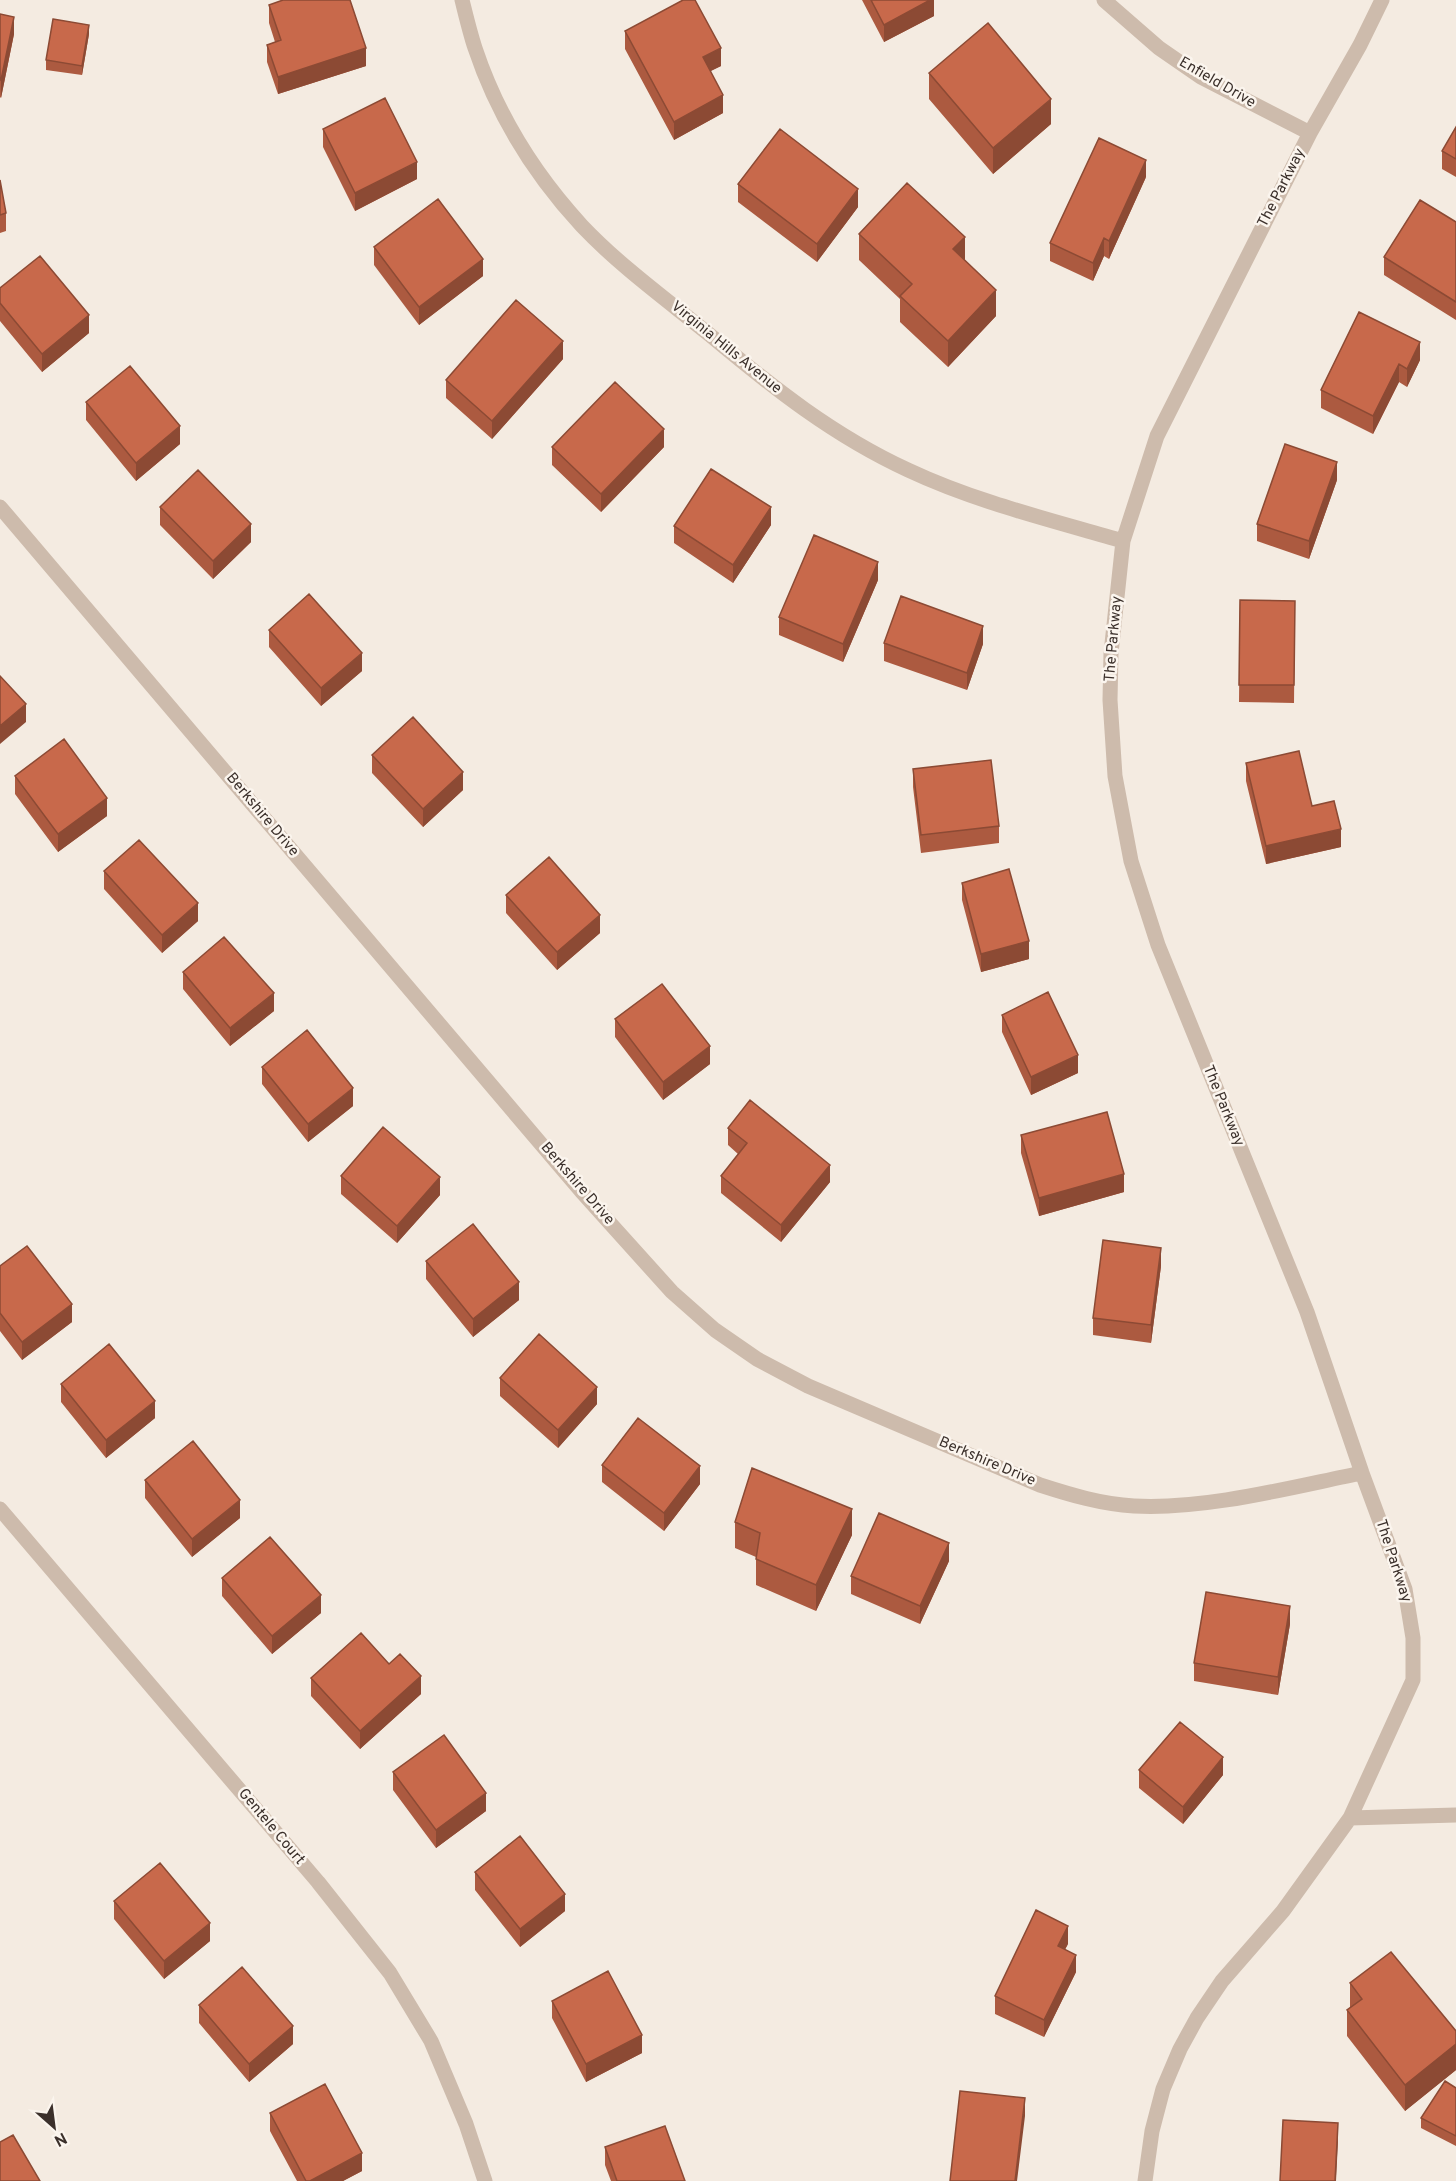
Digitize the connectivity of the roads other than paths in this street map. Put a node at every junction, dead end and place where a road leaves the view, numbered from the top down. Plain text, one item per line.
1 (462, 0) edge
2 (1104, 0) edge
3 (1382, 0) edge
4 (1310, 133) junction
5 (0, 507) edge
6 (1124, 541) junction
7 (1362, 1473) junction
8 (0, 1509) edge
9 (1456, 1815) edge
10 (1350, 1818) junction
11 (485, 2181) edge
12 (1144, 2181) edge

1 - 6 street, Virginia Hills Avenue
2 - 4 street, Enfield Drive
3 - 4 street, The Parkway
4 - 6 street, The Parkway
5 - 7 street, Berkshire Drive
6 - 7 street, The Parkway
7 - 10 street, The Parkway
8 - 11 street, Gentele Court
9 - 10 street
10 - 12 street, The Parkway

